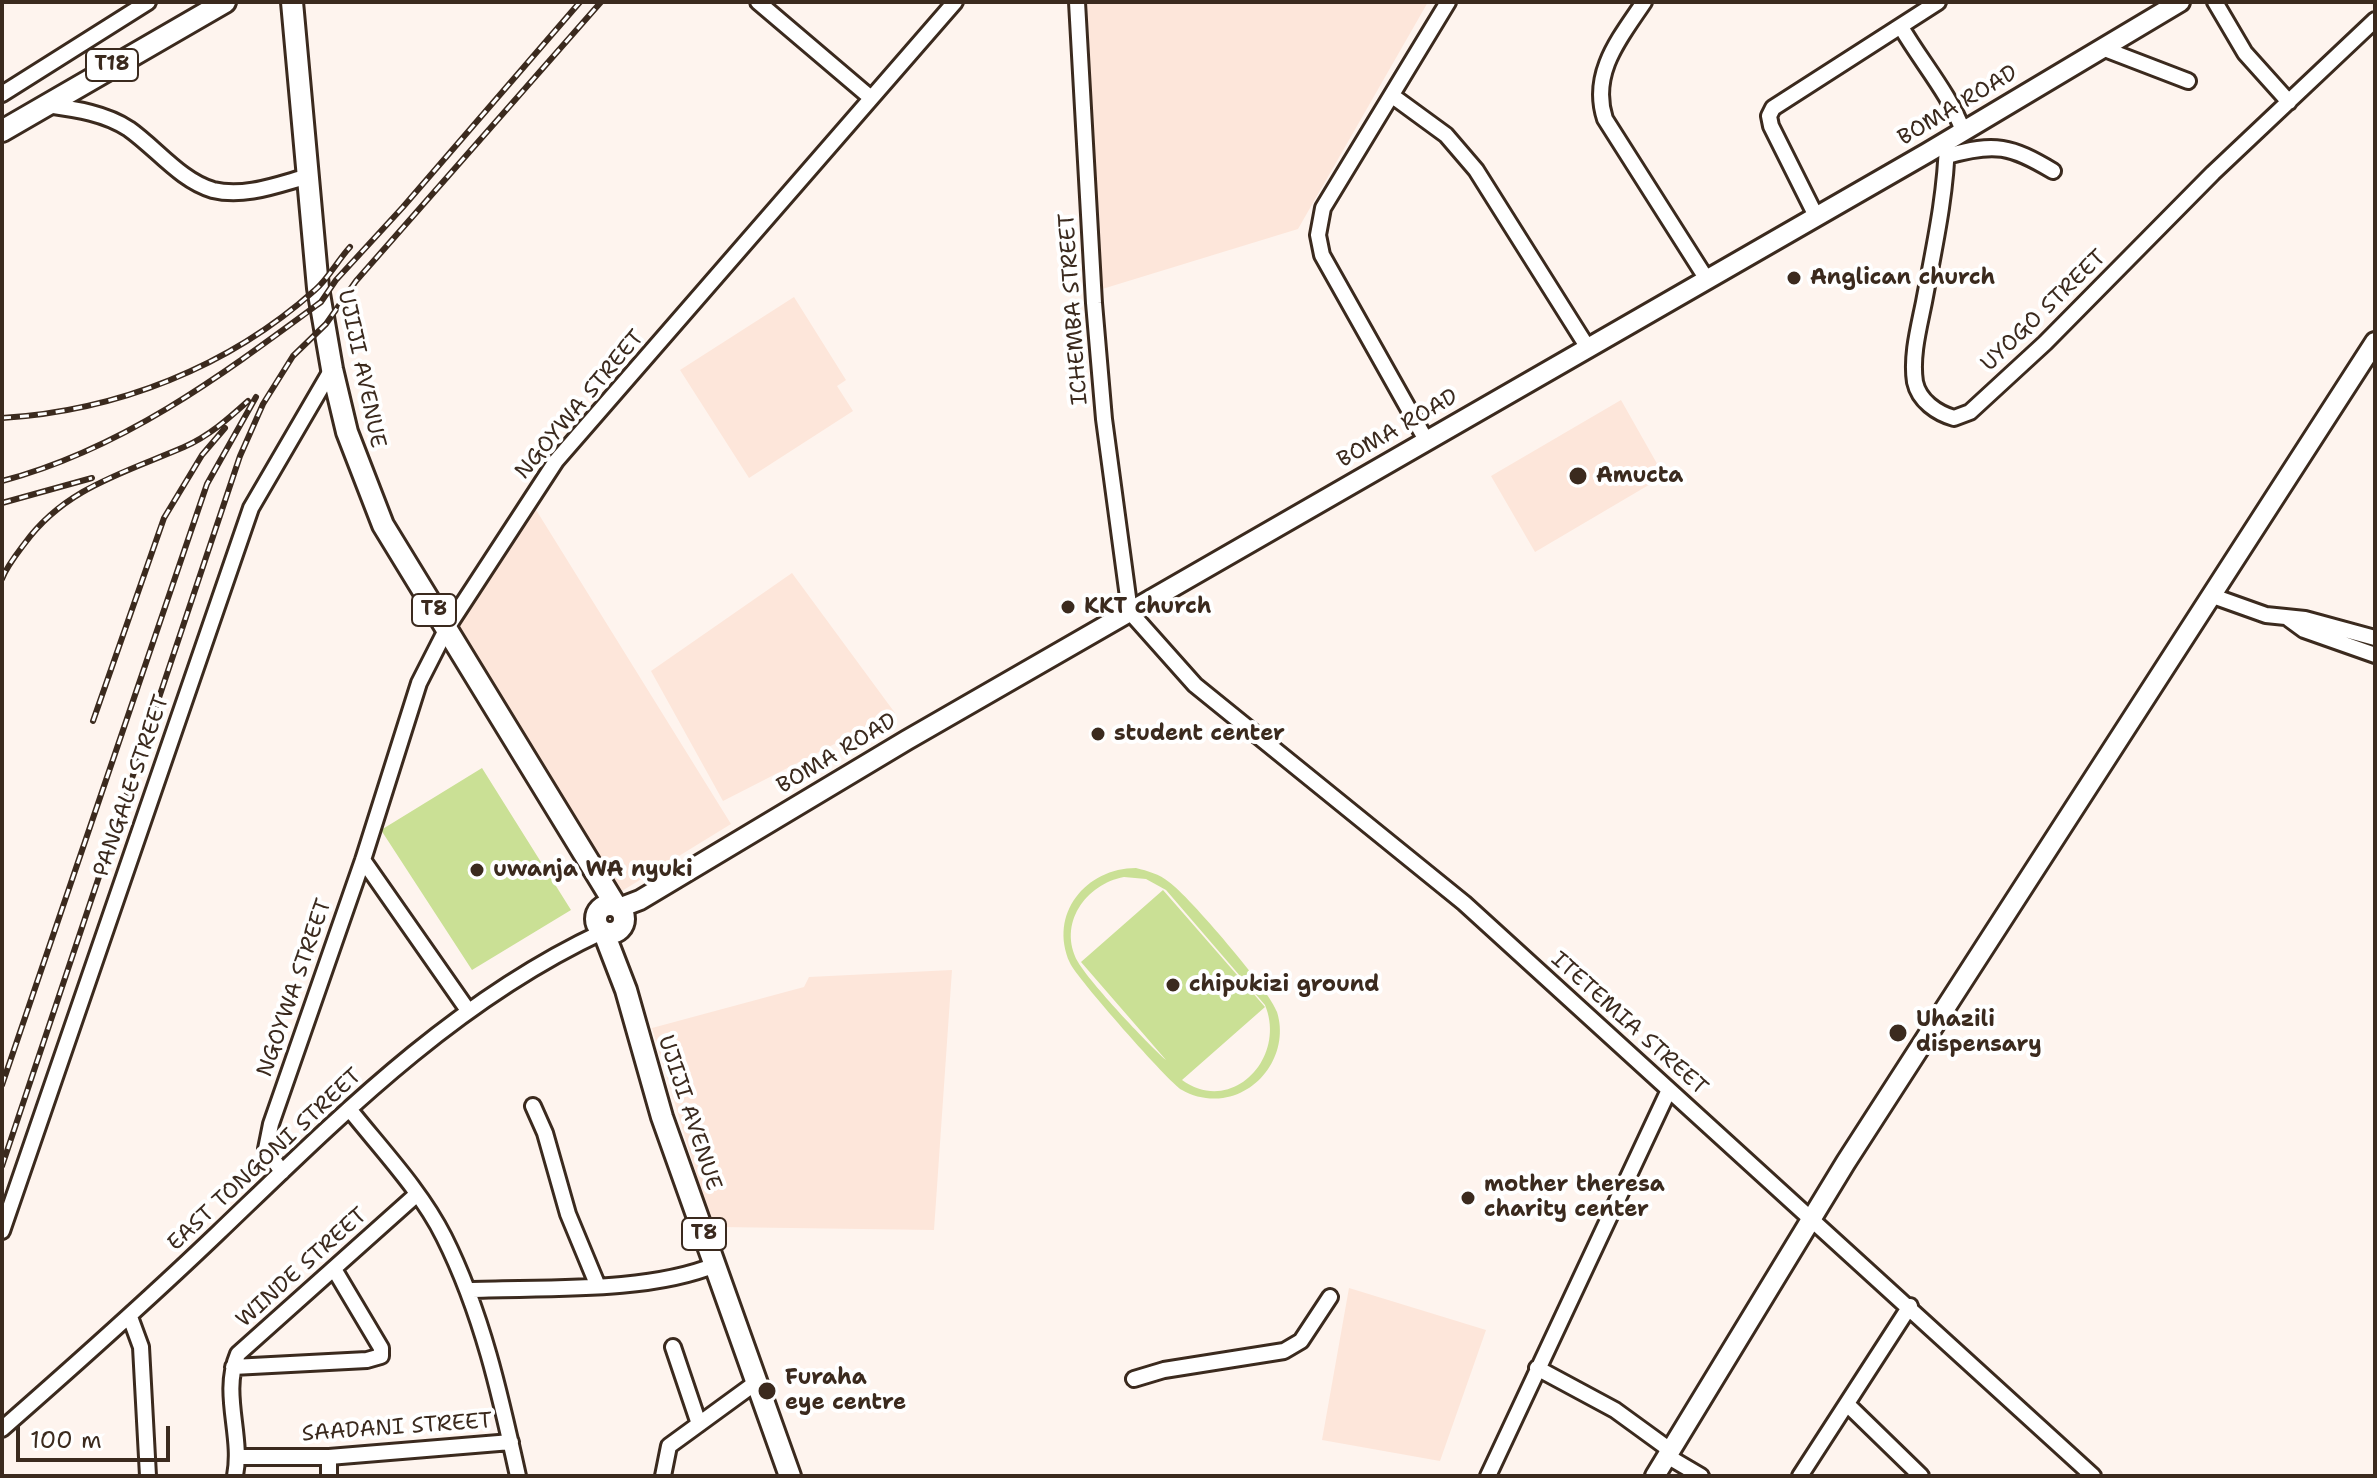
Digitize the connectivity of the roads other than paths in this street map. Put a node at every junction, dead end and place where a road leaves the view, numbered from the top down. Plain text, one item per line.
1 (148, 2) edge
2 (225, 2) edge
3 (292, 2) edge
4 (758, 2) edge
5 (955, 2) edge
6 (1077, 2) edge
7 (1448, 2) edge
8 (1644, 2) edge
9 (1938, 2) edge
10 (2215, 2) edge
11 (2177, 3) edge
12 (1922, 6) edge
13 (2375, 20) edge
14 (1901, 27) junction
15 (2102, 48) junction
16 (2188, 81) dead end
17 (2, 94) edge
18 (1394, 97) junction
19 (871, 98) junction
20 (2289, 102) junction
21 (47, 105) junction
22 (2, 131) edge
23 (1953, 143) junction
24 (2053, 171) dead end
25 (309, 176) junction
26 (1816, 216) junction
27 (1706, 278) junction
28 (2375, 342) edge
29 (1588, 348) junction
30 (332, 369) junction
31 (1426, 440) junction
32 (2210, 595) junction
33 (1130, 612) junction
34 (2288, 618) junction
35 (447, 628) junction
36 (2375, 638) edge
37 (2375, 655) edge
38 (363, 860) junction
39 (610, 920) junction
40 (467, 1009) junction
41 (1668, 1092) junction
42 (533, 1106) dead end
43 (350, 1110) junction
44 (282, 1172) junction
45 (416, 1195) junction
46 (1812, 1220) junction
47 (2, 1231) edge
48 (715, 1265) junction
49 (334, 1269) junction
50 (597, 1284) junction
51 (468, 1290) junction
52 (1330, 1297) dead end
53 (1910, 1306) junction
54 (130, 1317) junction
55 (673, 1347) dead end
56 (233, 1367) junction
57 (1537, 1368) junction
58 (1134, 1379) dead end
59 (754, 1384) junction
60 (1847, 1404) junction
61 (699, 1424) junction
62 (2, 1429) edge
63 (511, 1442) junction
64 (1668, 1453) junction
65 (239, 1457) junction
66 (329, 1457) junction
67 (148, 1476) edge
68 (235, 1476) edge
69 (329, 1476) edge
70 (518, 1476) edge
71 (663, 1476) edge
72 (790, 1476) edge
73 (1488, 1476) edge
74 (1655, 1476) edge
75 (1701, 1476) edge
76 (1800, 1476) edge
77 (1921, 1476) edge
78 (2093, 1476) edge

1 - 17 street
2 - 21 highway, T18
3 - 25 highway, UJIJI AVENUE / T8
4 - 19 street
5 - 19 street, NGOYWA STREET
6 - 33 street, ICHEMBA STREET
7 - 18 street
8 - 27 street
9 - 12 street
10 - 20 street
11 - 15 main road, BOMA ROAD
12 - 14 street
13 - 20 street, UYOGO STREET
14 - 23 street
14 - 26 street
15 - 16 street
15 - 23 main road, BOMA ROAD
18 - 29 street
18 - 31 street
19 - 35 street, NGOYWA STREET
20 - 23 street, UYOGO STREET
21 - 22 highway, T18
21 - 25 street
23 - 24 street
23 - 26 main road, BOMA ROAD
25 - 30 highway, UJIJI AVENUE / T8
26 - 27 main road, BOMA ROAD
27 - 29 main road, BOMA ROAD
28 - 32 main road
29 - 31 main road, BOMA ROAD
30 - 35 highway, UJIJI AVENUE / T8
30 - 47 street, PANGALE STREET
31 - 33 main road, BOMA ROAD
32 - 34 street
32 - 46 main road
33 - 39 main road, BOMA ROAD
33 - 41 street, ITETEMIA STREET
34 - 36 street
34 - 37 street
35 - 38 street, NGOYWA STREET
35 - 39 highway, UJIJI AVENUE / T8
38 - 40 street
38 - 44 street, NGOYWA STREET
39 - 40 street, EAST TONGONI STREET
39 - 48 highway, UJIJI AVENUE / T8
40 - 43 street, EAST TONGONI STREET
41 - 46 street, ITETEMIA STREET
41 - 57 street
42 - 50 street
43 - 44 street, EAST TONGONI STREET
43 - 45 street
44 - 54 street, EAST TONGONI STREET
45 - 49 street, WINDE STREET
45 - 51 street
46 - 53 street, ITETEMIA STREET
46 - 64 main road
48 - 50 street
48 - 59 highway, UJIJI AVENUE / T8
49 - 56 street, WINDE STREET
49 - 56 street
50 - 51 street
51 - 63 street
52 - 58 street
53 - 60 street
53 - 78 street, ITETEMIA STREET
54 - 62 street, EAST TONGONI STREET
54 - 67 street
55 - 61 street
56 - 65 street
57 - 64 street
57 - 73 street
59 - 61 street
59 - 72 highway, UJIJI AVENUE / T8
60 - 76 street
60 - 77 street
61 - 71 street
63 - 66 street, SAADANI STREET
63 - 70 street
64 - 74 main road
64 - 75 street
65 - 66 street, SAADANI STREET
65 - 68 street
66 - 69 street

